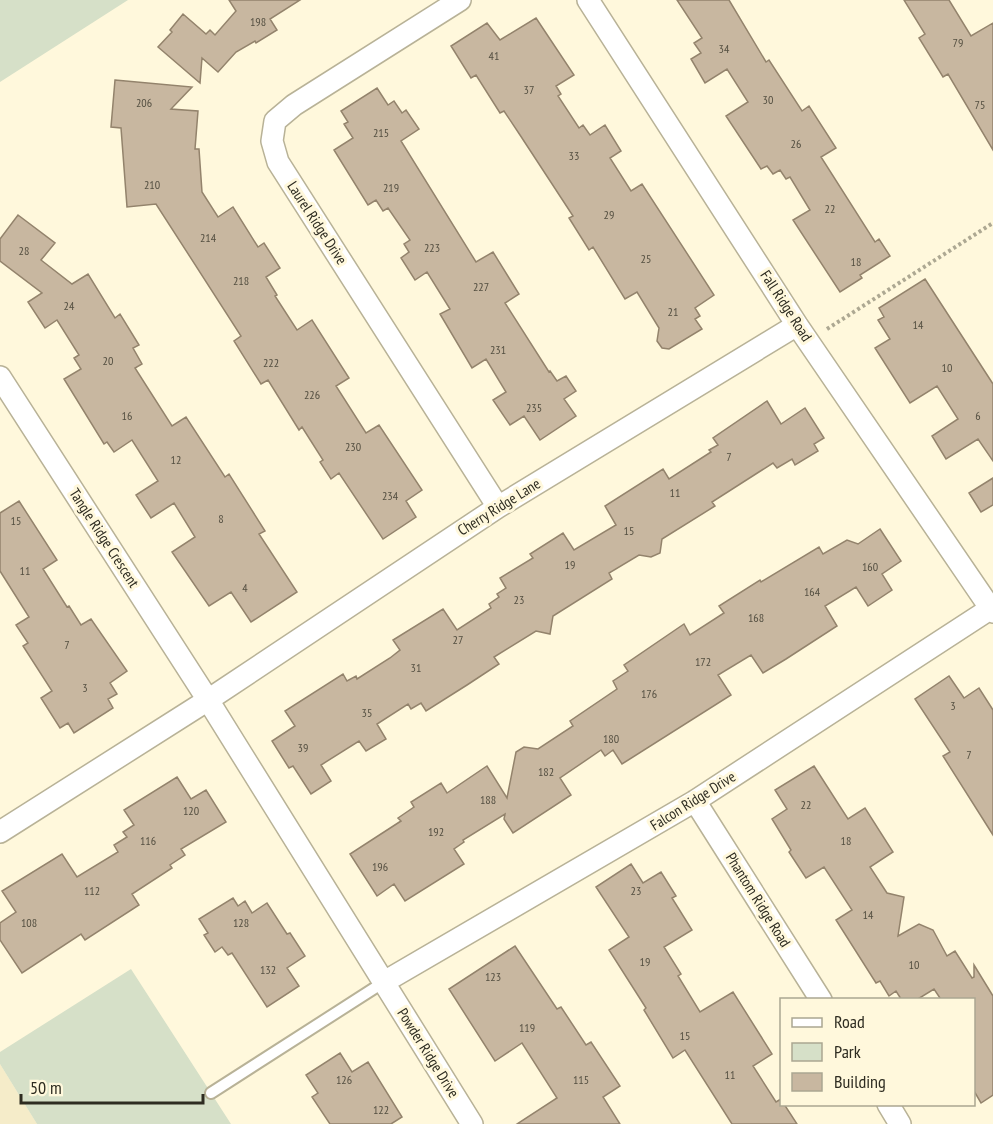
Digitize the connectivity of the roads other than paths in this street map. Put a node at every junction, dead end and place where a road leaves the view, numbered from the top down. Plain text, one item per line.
1 (460, 0) edge
2 (588, 0) edge
3 (798, 325) junction
4 (0, 377) edge
5 (498, 507) junction
6 (992, 609) edge
7 (208, 700) junction
8 (695, 801) junction
9 (0, 832) edge
10 (384, 982) junction
11 (820, 998) edge
12 (211, 1093) dead end
13 (889, 1106) edge
14 (472, 1124) edge
15 (900, 1124) edge

1 - 5 street, Laurel Ridge Drive
2 - 3 street, Fall Ridge Road
3 - 5 street, Cherry Ridge Lane
3 - 6 street, Fall Ridge Road
4 - 7 street, Tangle Ridge Crescent
5 - 7 street, Cherry Ridge Lane
6 - 8 street, Falcon Ridge Drive
7 - 9 street
7 - 10 street, Tangle Ridge Crescent
8 - 10 street, Falcon Ridge Drive
8 - 11 street, Phantom Ridge Road
10 - 12 lane
10 - 14 street, Powder Ridge Drive
13 - 15 street

